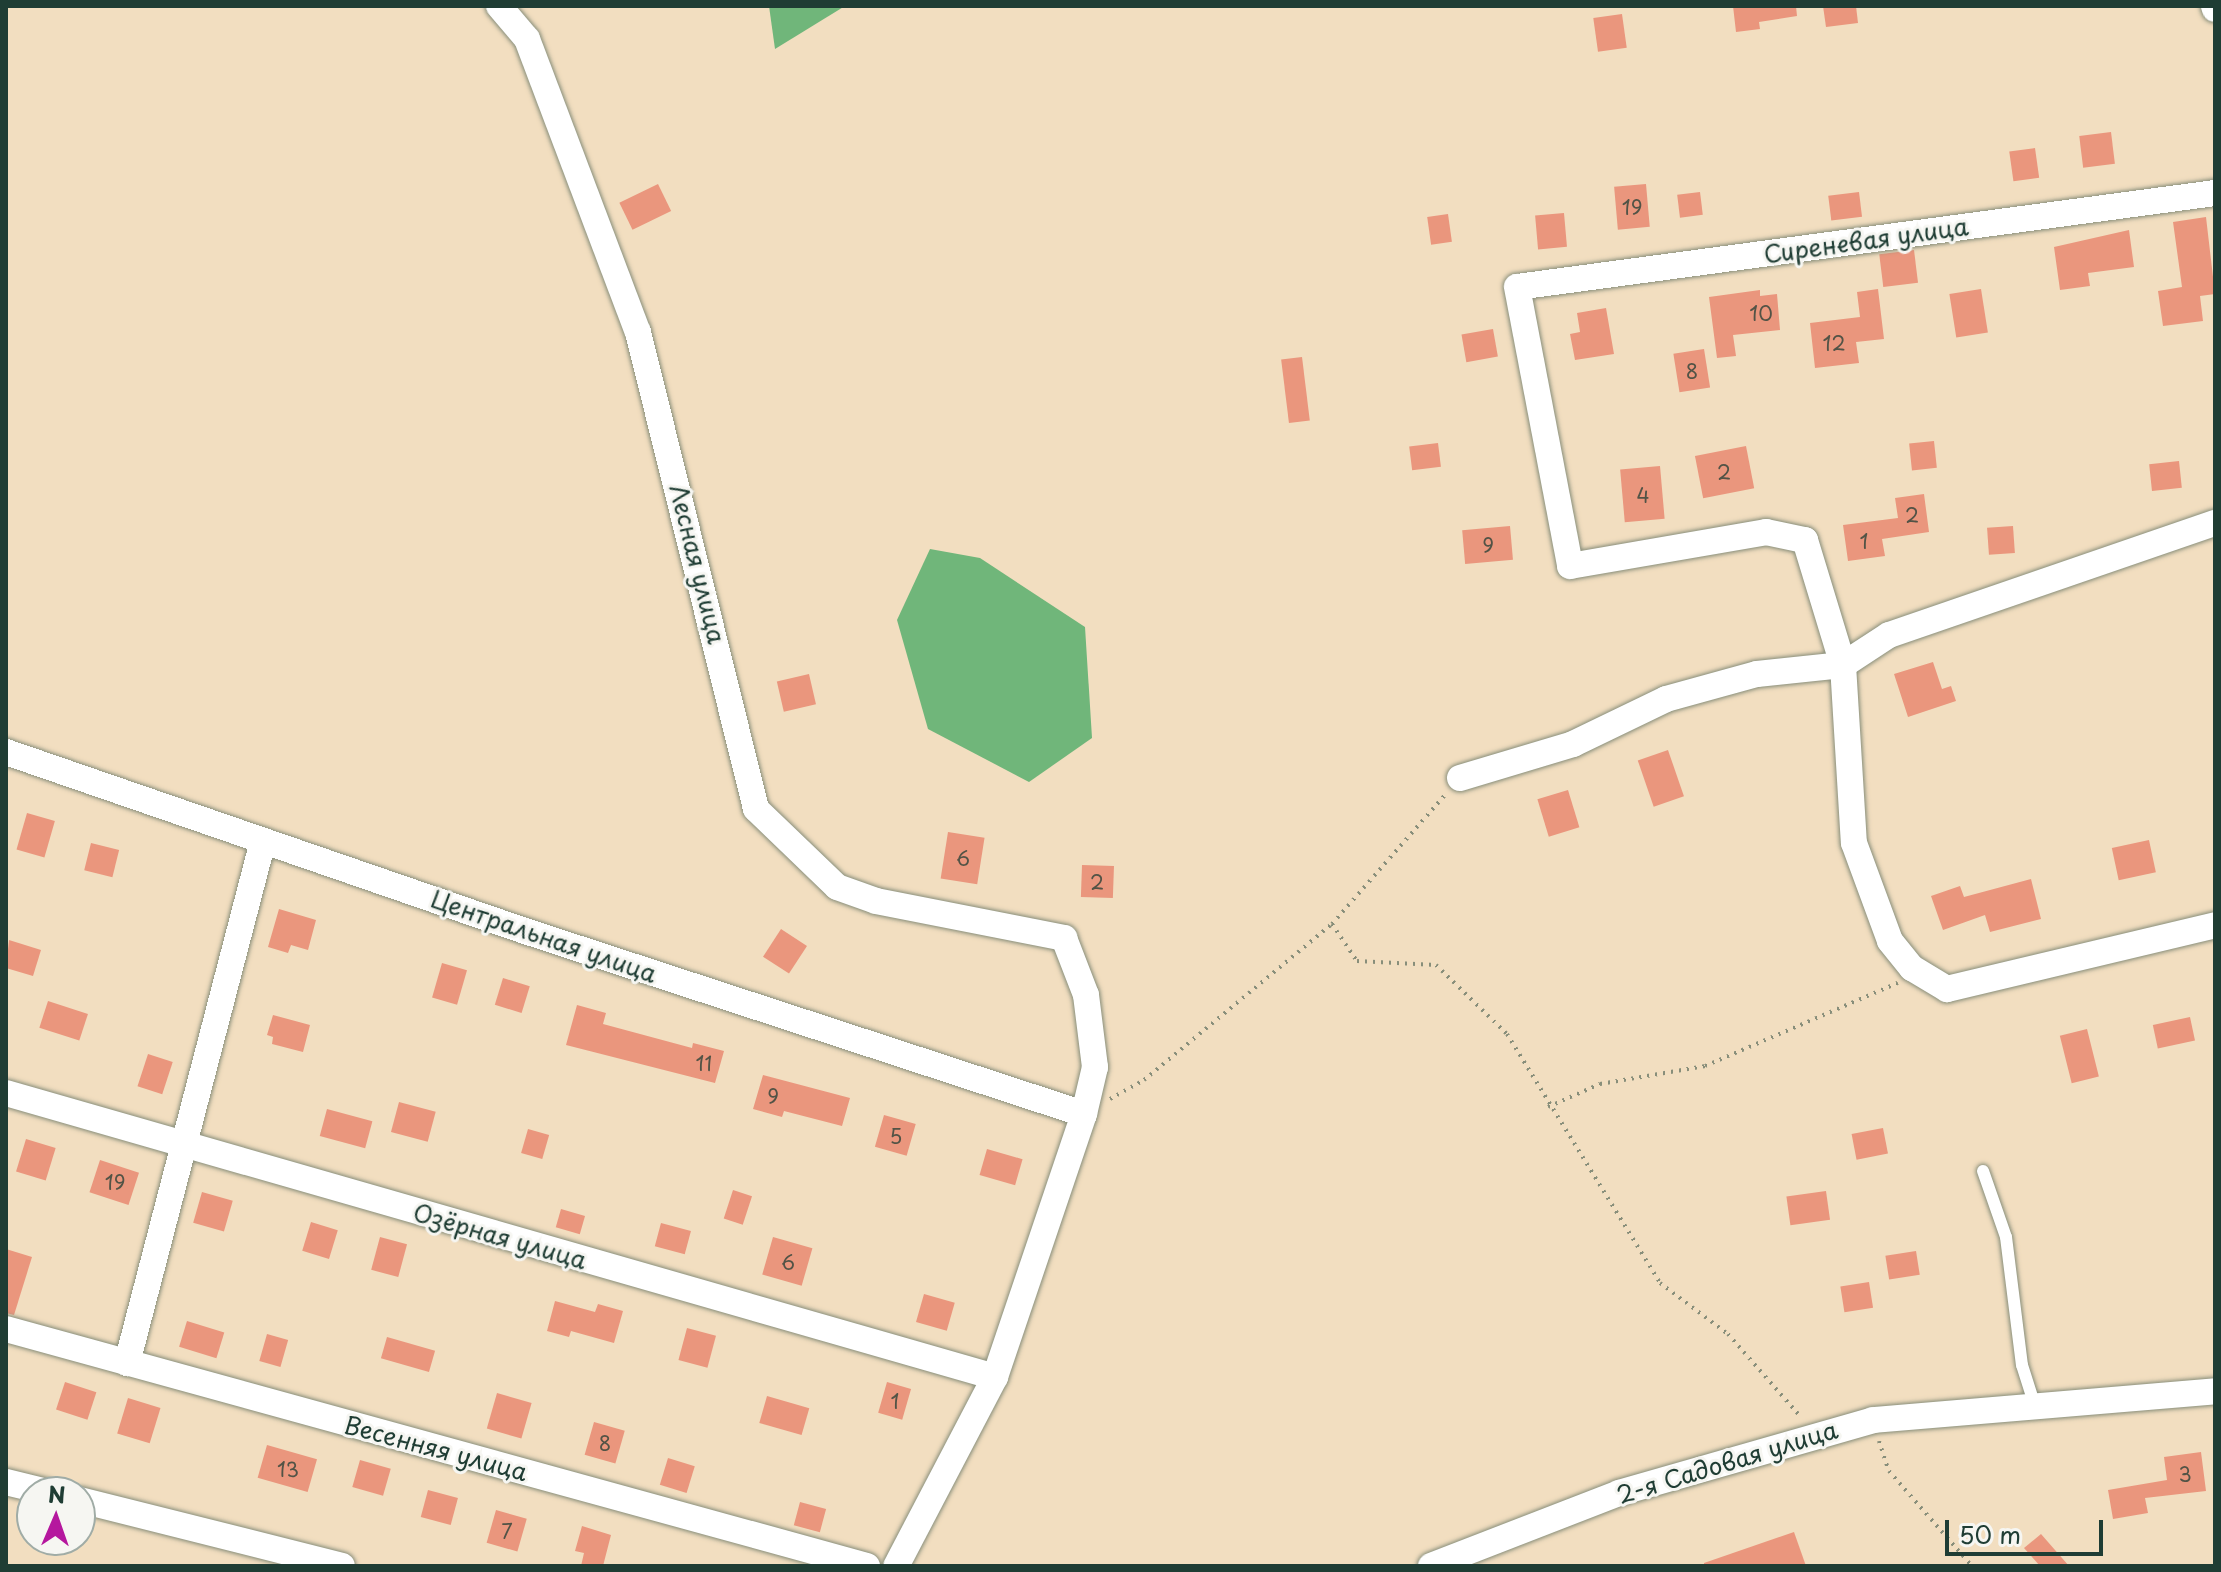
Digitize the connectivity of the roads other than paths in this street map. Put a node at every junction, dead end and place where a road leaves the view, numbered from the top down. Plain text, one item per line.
1 (499, 6) edge
2 (2215, 193) edge
3 (2215, 523) edge
4 (1843, 665) junction
5 (6, 752) edge
6 (1460, 778) road end
7 (263, 841) junction
8 (2215, 925) edge
9 (6, 1093) edge
10 (1084, 1114) junction
11 (184, 1146) junction
12 (1983, 1171) dead end
13 (6, 1329) edge
14 (127, 1363) junction
15 (995, 1377) junction
16 (2215, 1391) edge
17 (2035, 1406) junction
18 (96, 1504) edge
19 (1448, 1562) edge
20 (342, 1566) edge
21 (867, 1566) edge
22 (896, 1566) edge

1 - 10 street, Лесная улица
2 - 4 street, Сиреневая улица
3 - 4 street
4 - 6 street
4 - 8 street
5 - 7 street, Центральная улица
7 - 10 street, Центральная улица
7 - 11 street
9 - 11 street, Озёрная улица
10 - 15 street
11 - 14 street
11 - 15 street, Озёрная улица
12 - 17 lane
13 - 14 street, Весенняя улица
14 - 21 street, Весенняя улица
15 - 22 street
16 - 17 street, 2-я Садовая улица
17 - 19 street, 2-я Садовая улица
18 - 20 street

